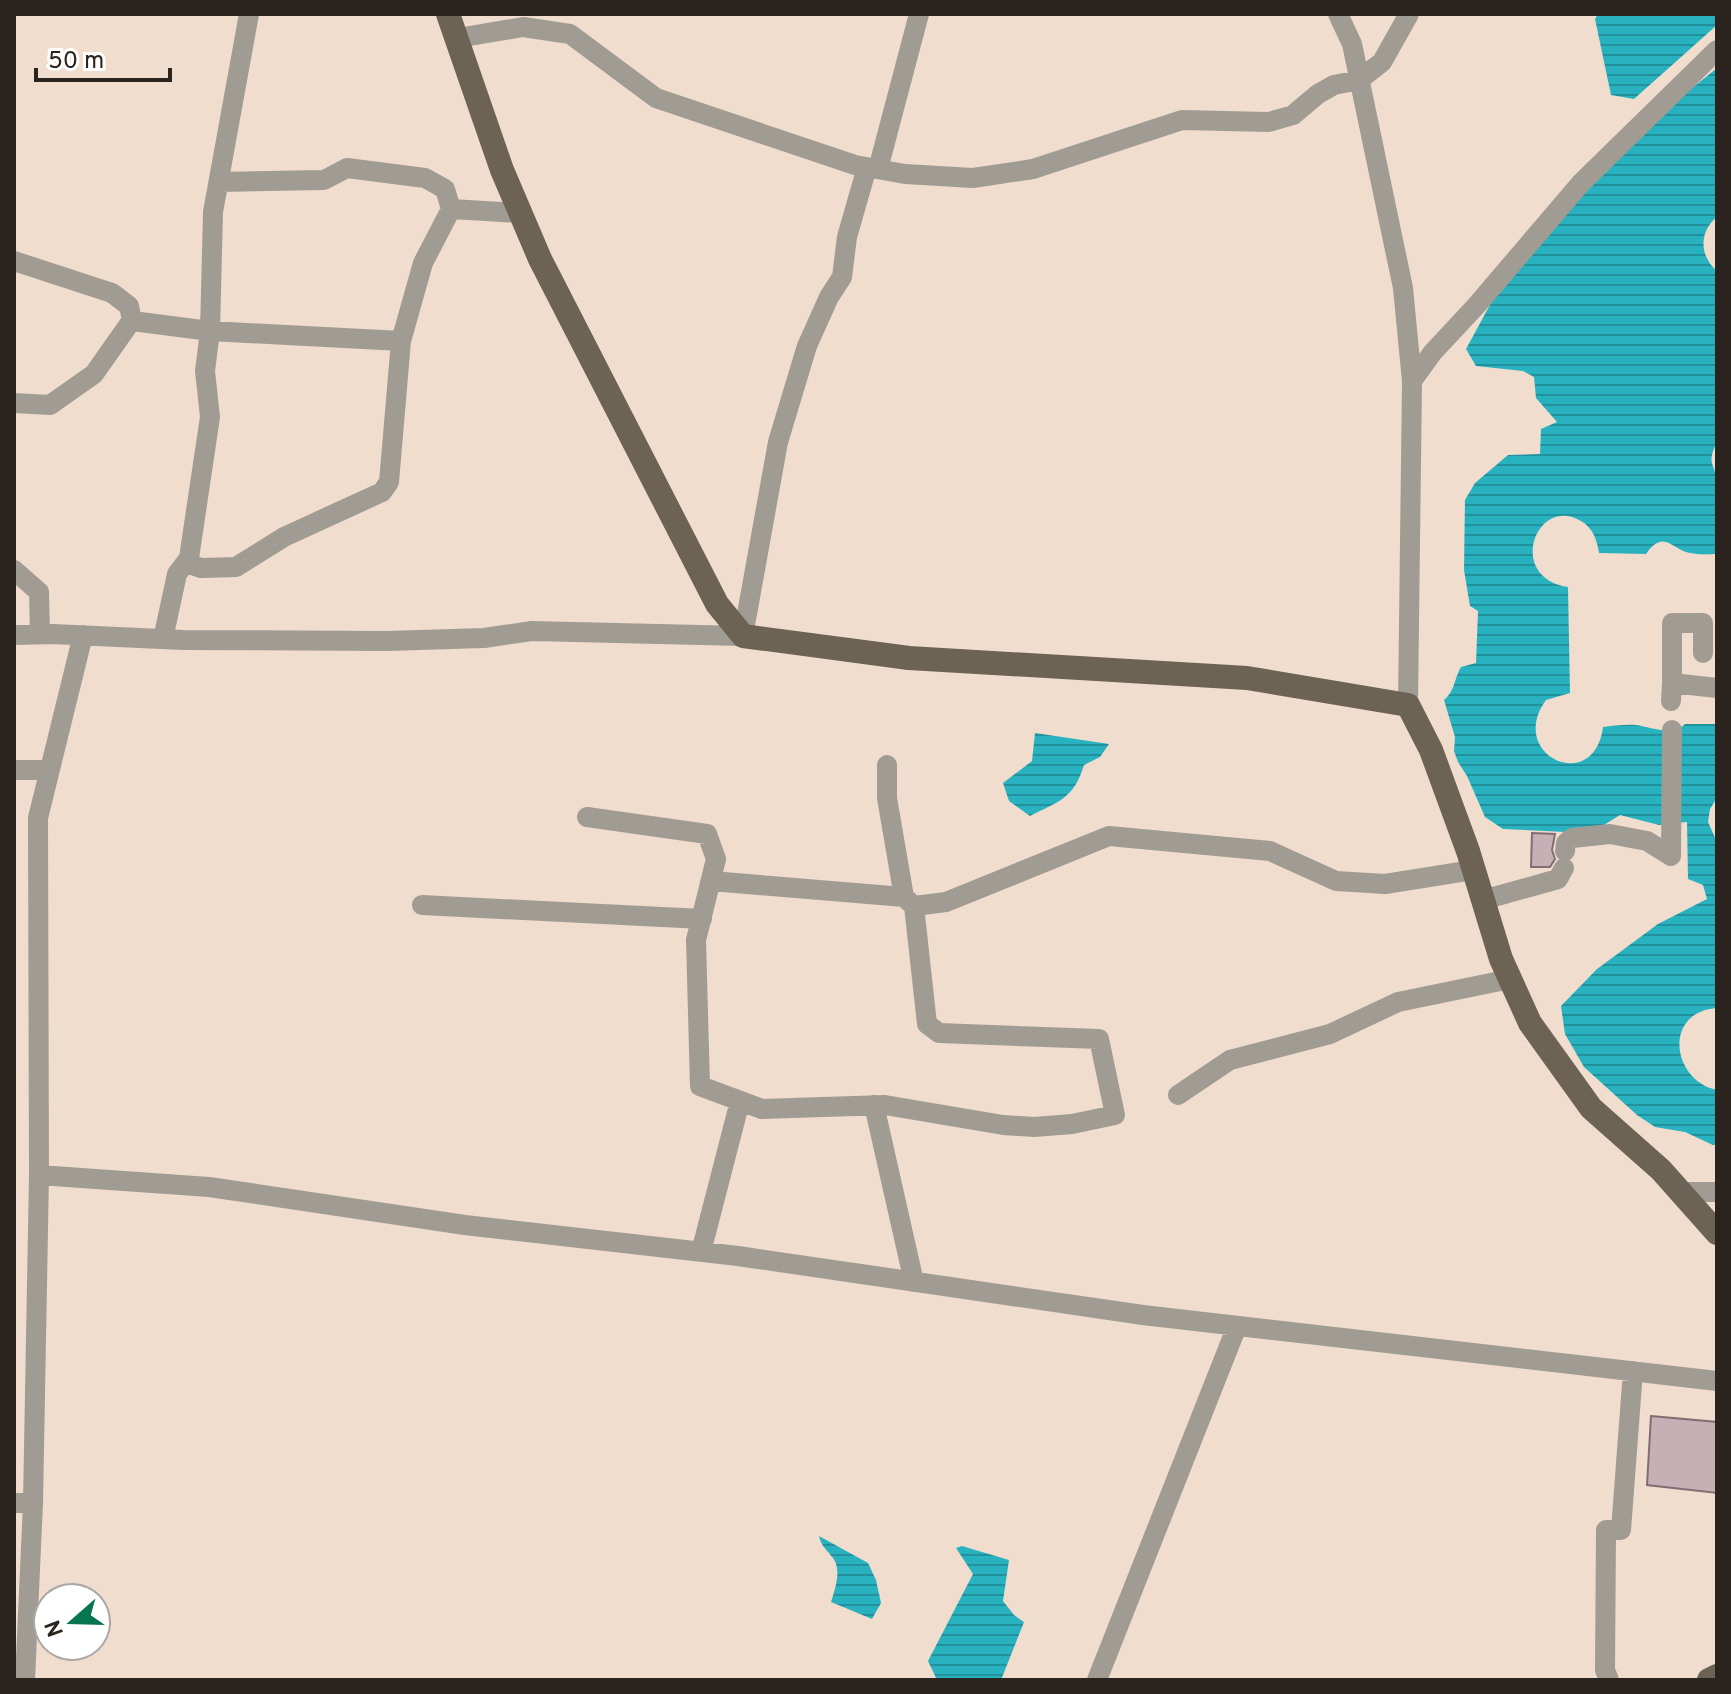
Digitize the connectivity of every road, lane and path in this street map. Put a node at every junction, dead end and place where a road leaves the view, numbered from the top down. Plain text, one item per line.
1 (249, 14) edge
2 (448, 14) edge
3 (578, 14) edge
4 (919, 14) edge
5 (1338, 14) edge
6 (1409, 14) edge
7 (570, 34) junction
8 (458, 38) junction
9 (1717, 50) edge
10 (1359, 80) junction
11 (873, 168) junction
12 (219, 182) junction
13 (451, 209) junction
14 (520, 213) junction
15 (14, 261) edge
16 (132, 320) junction
17 (210, 331) junction
18 (401, 341) junction
19 (1412, 381) junction
20 (14, 403) edge
21 (186, 563) junction
22 (14, 570) edge
23 (40, 634) junction
24 (14, 635) edge
25 (83, 635) junction
26 (743, 636) junction
27 (163, 639) junction
28 (1703, 653) dead end
29 (1717, 688) edge
30 (1408, 705) junction
31 (1672, 733) dead end
32 (887, 765) dead end
33 (14, 770) edge
34 (50, 770) junction
35 (587, 817) dead end
36 (1473, 870) junction
37 (711, 881) junction
38 (1483, 900) junction
39 (909, 901) junction
40 (422, 905) dead end
41 (702, 919) junction
42 (1510, 979) junction
43 (1178, 1095) dead end
44 (740, 1101) junction
45 (874, 1105) junction
46 (39, 1175) junction
47 (1680, 1192) junction
48 (1717, 1192) edge
49 (1717, 1233) edge
50 (701, 1252) junction
51 (914, 1282) junction
52 (1237, 1326) junction
53 (1633, 1371) junction
54 (1717, 1381) edge
55 (23, 1503) edge
56 (1717, 1676) edge
57 (25, 1680) edge
58 (1097, 1680) edge
59 (1609, 1680) edge
60 (1709, 1680) edge

1 - 12 street
2 - 8 main road
3 - 7 street
4 - 11 street
5 - 10 street
6 - 10 street
7 - 8 street
7 - 11 street
8 - 14 main road
9 - 19 street
10 - 11 street
10 - 19 street
11 - 26 street
12 - 13 street
12 - 17 street
13 - 14 street
13 - 18 street
14 - 26 main road
15 - 16 street
16 - 17 street
16 - 20 street
17 - 18 street
17 - 21 street
18 - 21 street
19 - 30 street
21 - 27 street
22 - 23 street
23 - 24 street
23 - 25 street
25 - 27 street
25 - 34 street
26 - 27 street
26 - 30 main road
28 - 29 street
30 - 36 main road
31 - 38 street
32 - 39 street
33 - 34 street
34 - 46 street
35 - 37 street
36 - 38 main road
36 - 39 street
37 - 39 street
37 - 41 street
38 - 42 main road
39 - 45 street
40 - 41 street
41 - 44 street
42 - 43 street
42 - 47 main road
44 - 45 street
44 - 50 street
45 - 51 street
46 - 50 street
46 - 55 street
47 - 48 street
47 - 49 main road
50 - 51 street
51 - 52 street
52 - 53 street
52 - 58 street
53 - 54 street
53 - 59 street
55 - 57 street
56 - 60 main road

